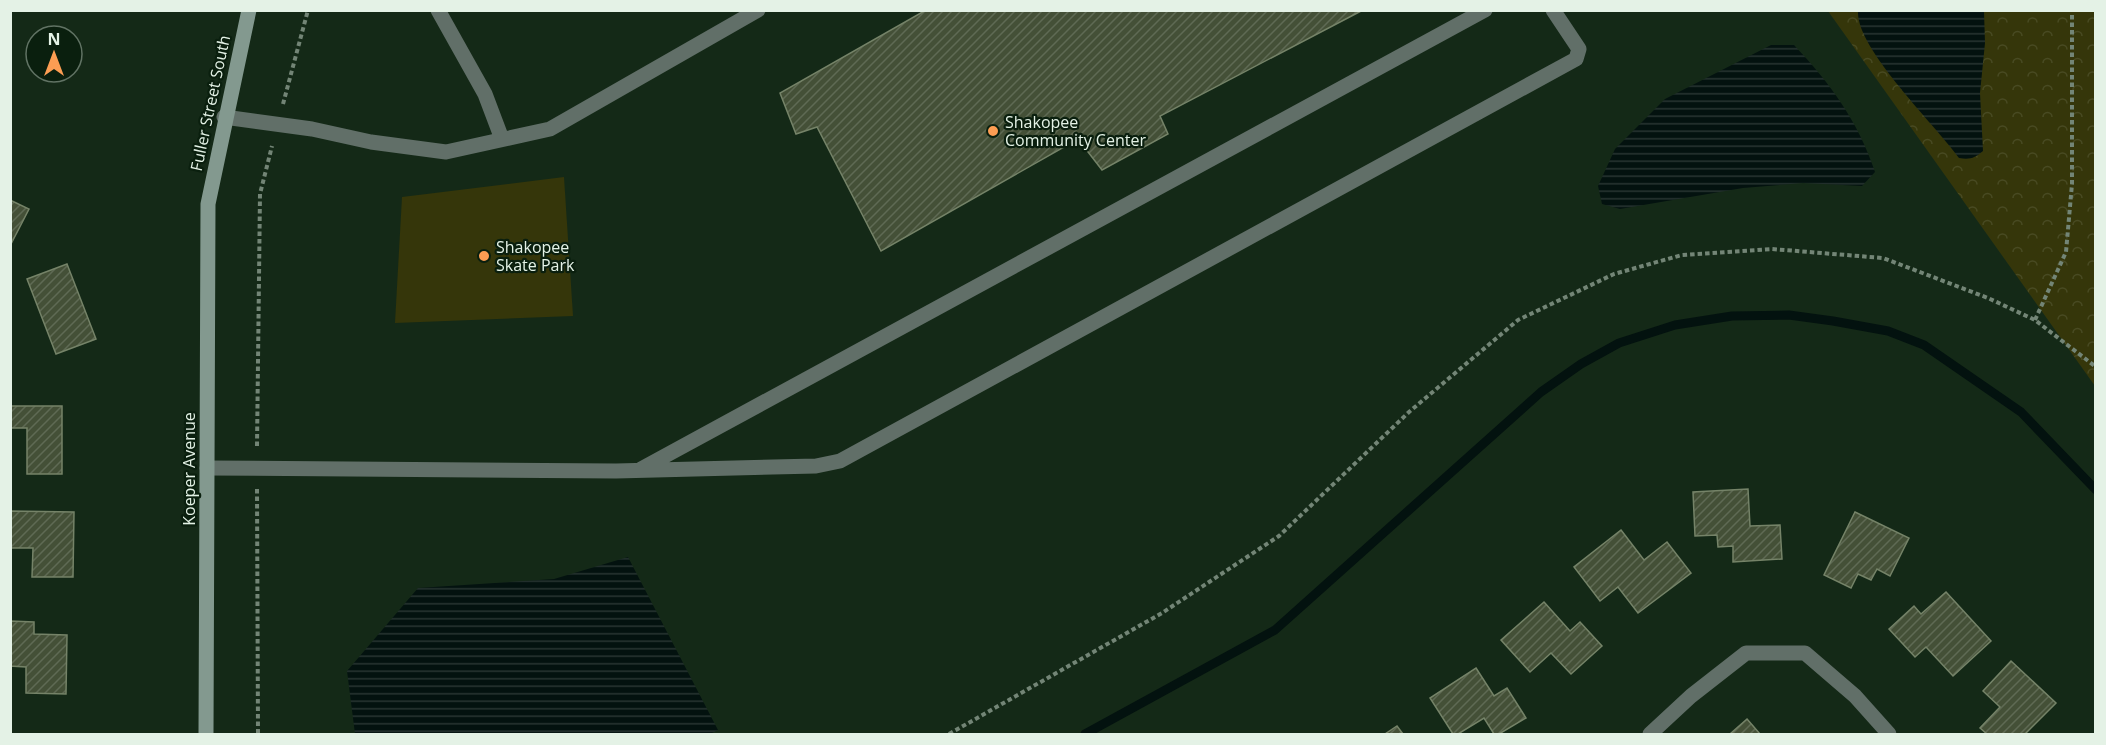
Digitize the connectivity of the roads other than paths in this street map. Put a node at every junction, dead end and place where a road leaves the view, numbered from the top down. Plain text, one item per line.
1 (249, 10) edge
2 (438, 10) edge
3 (758, 10) edge
4 (1485, 10) edge
5 (1553, 10) edge
6 (224, 117) junction
7 (502, 139) junction
8 (208, 204) joint
9 (207, 468) junction
10 (639, 470) junction
11 (206, 735) edge
12 (1650, 735) edge
13 (1889, 735) edge

1 - 6 street, Fuller Street South
2 - 7 street
3 - 7 street
4 - 10 street
5 - 10 street
6 - 7 street
6 - 8 street, Fuller Street South
8 - 9 street, Koeper Avenue
9 - 10 street
9 - 11 street, Koeper Avenue
12 - 13 street

